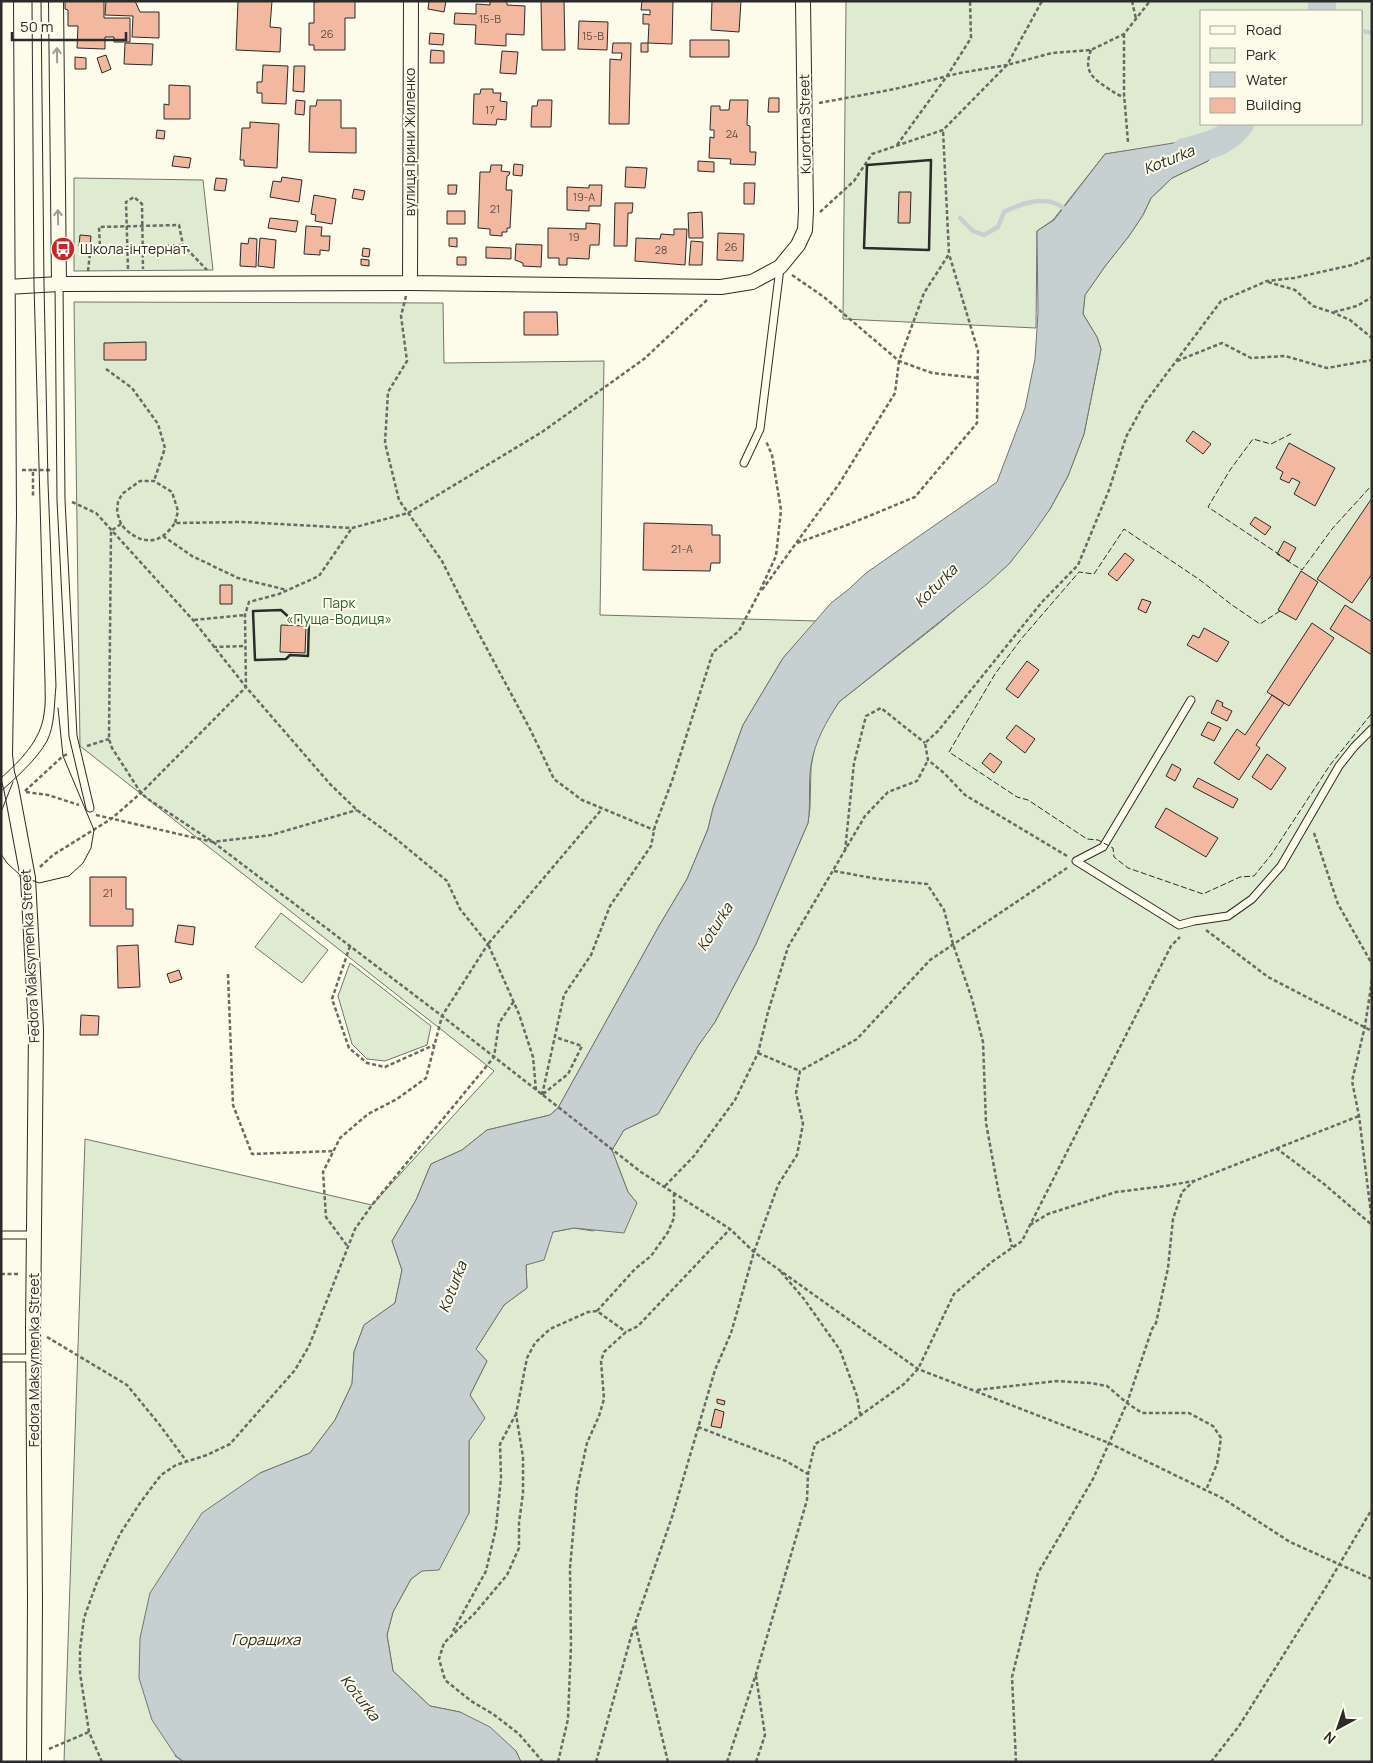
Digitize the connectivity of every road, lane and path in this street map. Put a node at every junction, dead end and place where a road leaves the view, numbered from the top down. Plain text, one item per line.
1 (6, 1) edge
2 (56, 1) edge
3 (411, 1) edge
4 (803, 1) edge
5 (970, 1) edge
6 (1042, 1) edge
7 (1132, 1) edge
8 (1150, 1) edge
9 (1136, 19) junction
10 (1124, 34) junction
11 (1090, 50) junction
12 (1007, 64) junction
13 (947, 76) junction
14 (1124, 97) junction
15 (805, 106) junction
16 (943, 130) junction
17 (1128, 142) dead end
18 (896, 146) junction
19 (127, 226) junction
20 (142, 226) junction
21 (805, 230) junction
22 (183, 245) junction
23 (127, 247) junction
24 (143, 247) junction
25 (100, 248) junction
26 (949, 254) junction
27 (1372, 257) edge
28 (780, 267) junction
29 (88, 272) dead end
30 (209, 273) dead end
31 (1267, 282) junction
32 (128, 283) junction
33 (144, 283) junction
34 (410, 283) junction
35 (59, 284) junction
36 (7, 287) junction
37 (721, 288) junction
38 (1372, 297) edge
39 (1334, 313) junction
40 (1372, 338) edge
41 (1372, 360) edge
42 (899, 361) junction
43 (1175, 362) junction
44 (106, 369) dead end
45 (978, 378) junction
46 (760, 429) junction
47 (744, 462) dead end
48 (154, 481) junction
49 (61, 500) junction
50 (408, 513) junction
51 (175, 523) junction
52 (121, 524) junction
53 (352, 528) junction
54 (111, 531) junction
55 (163, 536) junction
56 (796, 544) junction
57 (289, 590) junction
58 (758, 595) junction
59 (244, 614) junction
60 (193, 620) junction
61 (245, 646) junction
62 (213, 647) junction
63 (246, 687) junction
64 (1191, 700) dead end
65 (1372, 729) edge
66 (109, 739) junction
67 (925, 744) junction
68 (76, 750) junction
69 (3, 758) edge
70 (928, 760) junction
71 (18, 791) junction
72 (142, 793) junction
73 (90, 808) junction
74 (603, 809) junction
75 (357, 810) junction
76 (1308, 818) junction
77 (112, 819) junction
78 (654, 830) junction
79 (213, 842) junction
80 (845, 852) junction
81 (1076, 861) junction
82 (834, 871) junction
83 (28, 878) junction
84 (1194, 921) junction
85 (488, 944) junction
86 (953, 944) junction
87 (350, 946) junction
88 (1372, 964) edge
89 (228, 974) dead end
90 (1372, 980) edge
91 (514, 1001) junction
92 (442, 1016) junction
93 (1365, 1026) junction
94 (1372, 1031) edge
95 (555, 1037) junction
96 (434, 1045) junction
97 (758, 1053) junction
98 (494, 1057) junction
99 (800, 1071) junction
100 (536, 1090) junction
101 (542, 1095) junction
102 (1359, 1116) junction
103 (1276, 1148) junction
104 (334, 1151) junction
105 (1194, 1180) junction
106 (665, 1187) junction
107 (674, 1192) junction
108 (1372, 1224) edge
109 (1029, 1226) junction
110 (730, 1229) junction
111 (1, 1235) edge
112 (34, 1236) junction
113 (348, 1247) junction
114 (1013, 1247) junction
115 (754, 1252) junction
116 (779, 1269) junction
117 (1, 1274) edge
118 (33, 1274) junction
119 (597, 1311) junction
120 (33, 1329) junction
121 (626, 1332) junction
122 (1, 1358) edge
123 (33, 1358) junction
124 (918, 1369) junction
125 (975, 1390) junction
126 (1127, 1403) junction
127 (516, 1414) junction
128 (860, 1415) junction
129 (698, 1427) junction
130 (1109, 1443) junction
131 (187, 1462) junction
132 (808, 1474) junction
133 (1206, 1490) junction
134 (1372, 1509) edge
135 (1339, 1565) junction
136 (1372, 1580) edge
137 (635, 1624) junction
138 (452, 1635) junction
139 (756, 1674) junction
140 (89, 1732) junction
141 (34, 1759) edge
142 (102, 1762) edge
143 (543, 1762) edge
144 (558, 1762) edge
145 (596, 1762) edge
146 (668, 1762) edge
147 (727, 1762) edge
148 (756, 1762) edge
149 (1016, 1762) edge
150 (1211, 1762) edge

1 - 36 street, Fedora Maksymenka Street
35 -> 2 street
3 - 34 street, вулиця Ірини Жиленко
4 - 15 street, Kurortna Street
5 - 13 path
6 - 12 path
7 - 9 path
8 - 9 path
9 - 10 path
10 - 11 path
10 - 14 path
11 - 12 path
11 - 14 path
12 - 13 path
12 - 16 path
13 - 15 path
13 - 18 path
14 - 17 path
15 - 21 street, Kurortna Street
16 - 18 path
16 - 26 path
18 - 21 path
19 - 20 path
19 - 20 path
19 - 23 path
19 - 25 path
20 - 22 path
20 - 24 path
21 - 28 street, Kurortna Street
22 - 24 path
22 - 30 path
23 - 24 path
23 - 25 path
23 - 32 path
24 - 33 path
25 - 29 path
26 - 42 path
26 - 45 path
27 - 31 path
28 - 37 street
28 - 42 path
28 - 46 lane
31 - 39 path
31 - 43 path
32 - 33 street
32 - 35 street
33 - 34 street
34 - 37 street
34 - 50 path
35 - 36 street
35 - 49 lane
36 - 69 street, Fedora Maksymenka Street
37 - 50 path
38 - 39 path
39 - 40 path
41 - 43 path
42 - 45 path
42 - 56 path
43 - 67 path
44 - 48 path
45 - 56 path
46 - 47 lane
46 - 58 path
48 - 51 path
48 - 52 path
49 - 54 path
49 - 68 lane
50 - 53 path
50 - 74 path
51 - 53 path
51 - 55 path
52 - 54 path
52 - 55 path
53 - 57 path
54 - 60 path
54 - 66 path
55 - 57 path
56 - 58 path
57 - 59 path
58 - 78 path
59 - 60 path
59 - 61 path
60 - 62 path
61 - 62 path
61 - 63 path
62 - 63 path
63 - 72 path
63 - 75 path
64 - 81 lane
65 - 76 lane
66 - 68 path
66 - 72 path
67 - 70 path
67 - 80 path
68 - 71 path
68 - 73 lane
69 - 71 street, Fedora Maksymenka Street
70 - 80 path
70 - 81 path
71 - 73 path
71 - 83 street, Fedora Maksymenka Street
72 - 77 path
72 - 79 path
73 - 77 path
74 - 78 path
74 - 85 path
75 - 79 path
75 - 85 path
76 - 84 lane
76 - 88 path
77 - 79 path
77 - 83 path
78 - 95 path
79 - 87 path
80 - 82 path
81 - 84 lane
81 - 86 path
82 - 86 path
82 - 97 path
83 - 112 street, Fedora Maksymenka Street
84 - 93 path
84 - 109 path
85 - 91 path
85 - 92 path
86 - 99 path
86 - 114 path
87 - 92 path
87 - 96 path
89 - 104 path
90 - 93 path
91 - 98 path
91 - 100 path
92 - 96 path
92 - 98 path
93 - 94 path
93 - 102 path
95 - 101 path
95 - 101 path
96 - 104 path
97 - 99 path
97 - 106 path
98 - 100 path
98 - 113 path
99 - 115 path
100 - 101 path
101 - 106 path
102 - 103 path
102 - 108 path
103 - 105 path
103 - 108 path
104 - 113 path
105 - 109 path
105 - 126 path
106 - 107 path
107 - 110 path
107 - 119 path
109 - 114 path
110 - 115 path
110 - 121 path
111 - 112 lane
112 - 118 street, Fedora Maksymenka Street
113 - 131 path
114 - 124 path
115 - 116 path
115 - 129 path
116 - 124 path
116 - 128 path
117 - 118 path
118 - 120 street, Fedora Maksymenka Street
119 - 121 path
119 - 127 path
120 - 123 street, Fedora Maksymenka Street
120 - 131 path
121 - 144 path
122 - 123 lane
123 - 141 street, Fedora Maksymenka Street
124 - 125 path
124 - 128 path
125 - 126 path
125 - 130 path
126 - 130 path
126 - 133 path
127 - 138 path
127 - 138 path
128 - 132 path
129 - 132 path
129 - 137 path
130 - 133 path
130 - 149 path
131 - 140 path
132 - 139 path
133 - 135 path
134 - 135 path
135 - 136 path
135 - 150 path
137 - 145 path
137 - 146 path
138 - 143 path
139 - 147 path
139 - 148 path
140 - 141 path
140 - 142 path

